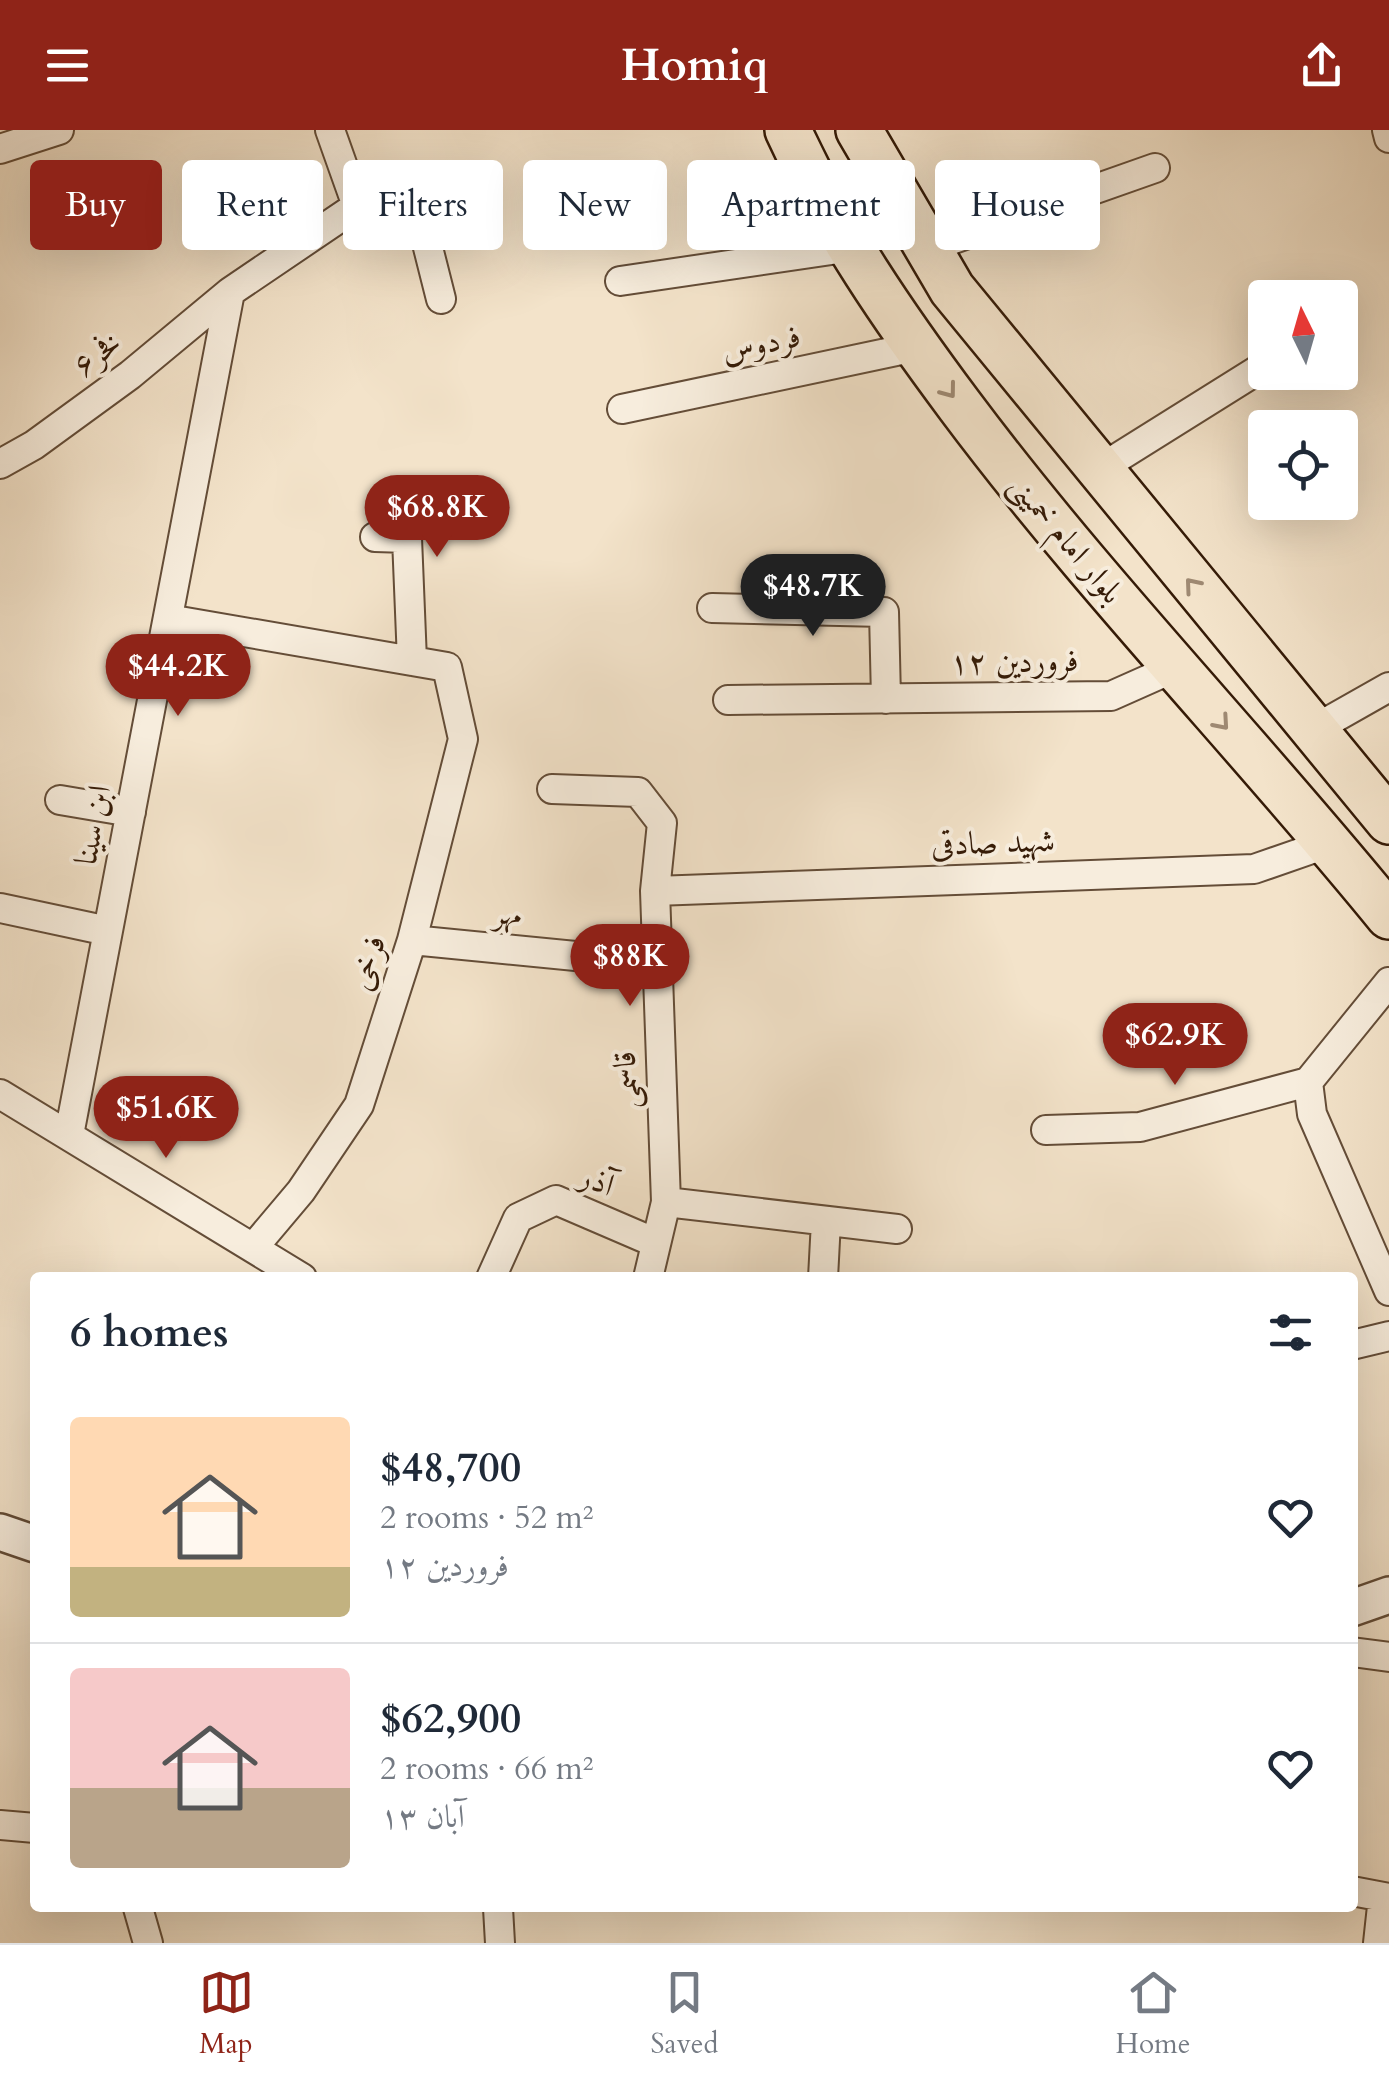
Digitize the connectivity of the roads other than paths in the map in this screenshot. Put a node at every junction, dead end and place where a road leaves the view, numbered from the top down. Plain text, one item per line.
1 (59, 130) edge
2 (330, 130) edge
3 (788, 130) edge
4 (859, 130) edge
5 (1387, 130) edge
6 (1389, 138) edge
7 (0, 149) edge
8 (801, 160) edge
9 (343, 167) edge
10 (1155, 168) dead end
11 (343, 215) edge
12 (928, 248) junction
13 (428, 250) edge
14 (838, 250) edge
15 (853, 250) edge
16 (620, 281) dead end
17 (230, 292) junction
18 (440, 298) dead end
19 (915, 346) junction
20 (1248, 376) edge
21 (622, 410) dead end
22 (0, 464) edge
23 (1098, 470) junction
24 (376, 537) dead end
25 (712, 608) dead end
26 (168, 619) junction
27 (412, 661) junction
28 (1174, 668) junction
29 (1389, 687) edge
30 (886, 699) junction
31 (728, 700) dead end
32 (1313, 730) junction
33 (552, 789) dead end
34 (60, 800) dead end
35 (131, 812) junction
36 (1389, 821) edge
37 (1330, 843) junction
38 (654, 891) junction
39 (0, 908) edge
40 (1389, 916) edge
41 (108, 931) junction
42 (412, 940) junction
43 (658, 964) junction
44 (1389, 982) edge
45 (1308, 1082) junction
46 (0, 1094) edge
47 (1046, 1130) dead end
48 (68, 1136) junction
49 (666, 1202) junction
50 (826, 1220) junction
51 (897, 1230) dead end
52 (656, 1242) junction
53 (254, 1248) junction
54 (292, 1272) edge
55 (493, 1272) edge
56 (649, 1272) edge
57 (824, 1272) edge
58 (1389, 1291) edge
59 (1389, 1336) edge
60 (1358, 1343) edge
61 (0, 1532) edge
62 (30, 1542) edge
63 (1389, 1595) edge
64 (1358, 1606) edge
65 (1358, 1653) edge
66 (1389, 1657) edge
67 (0, 1824) edge
68 (30, 1827) edge
69 (1358, 1893) edge
70 (1386, 1897) edge
71 (139, 1912) edge
72 (498, 1912) edge
73 (148, 1943) edge
74 (500, 1943) edge
75 (1378, 1943) edge

1 - 7 street
2 - 9 street
3 - 8 main road, بلوار امام خمینی
4 - 12 main road, بلوار امام خمینی
5 - 6 street
10 - 12 street
11 - 17 street, فخر۶
12 - 23 main road, بلوار امام خمینی
13 - 18 street
14 - 16 street
15 - 19 main road, بلوار امام خمینی
17 - 22 street, فخر۶
17 - 26 street, ابن سینا
19 - 21 street, فردوس
19 -> 28 main road, بلوار امام خمینی
20 - 23 street
32 -> 23 main road, بلوار امام خمینی
24 - 27 street
25 - 30 street
26 - 27 street
26 - 35 street, ابن سینا
27 - 42 street, فرخی
28 - 30 street, ۱۲ فروردین
28 -> 37 main road, بلوار امام خمینی
29 - 32 street
30 - 31 street, ۱۲ فروردین
32 - 36 main road, بلوار امام خمینی
33 - 38 street, قاسمی
34 - 35 street
35 - 41 street, ابن سینا
37 - 38 street, شهید صادقی
37 - 40 main road, بلوار امام خمینی
38 - 43 street, قاسمی
39 - 41 street
41 - 48 street, ابن سینا
42 - 43 street, مهر
42 - 53 street, فرخی
43 - 49 street, قاسمی
44 - 45 street
45 - 47 street
45 - 58 street
46 - 48 street
48 - 53 street
49 - 50 street
49 - 52 street, قاسمی
50 - 51 street
50 - 57 street
52 - 55 street, آذر
52 - 56 street, قاسمی
53 - 54 street
59 - 60 street
61 - 62 street
63 - 64 street
65 - 66 street
67 - 68 street
69 - 70 street
70 - 75 street
71 - 73 street
72 - 74 street

